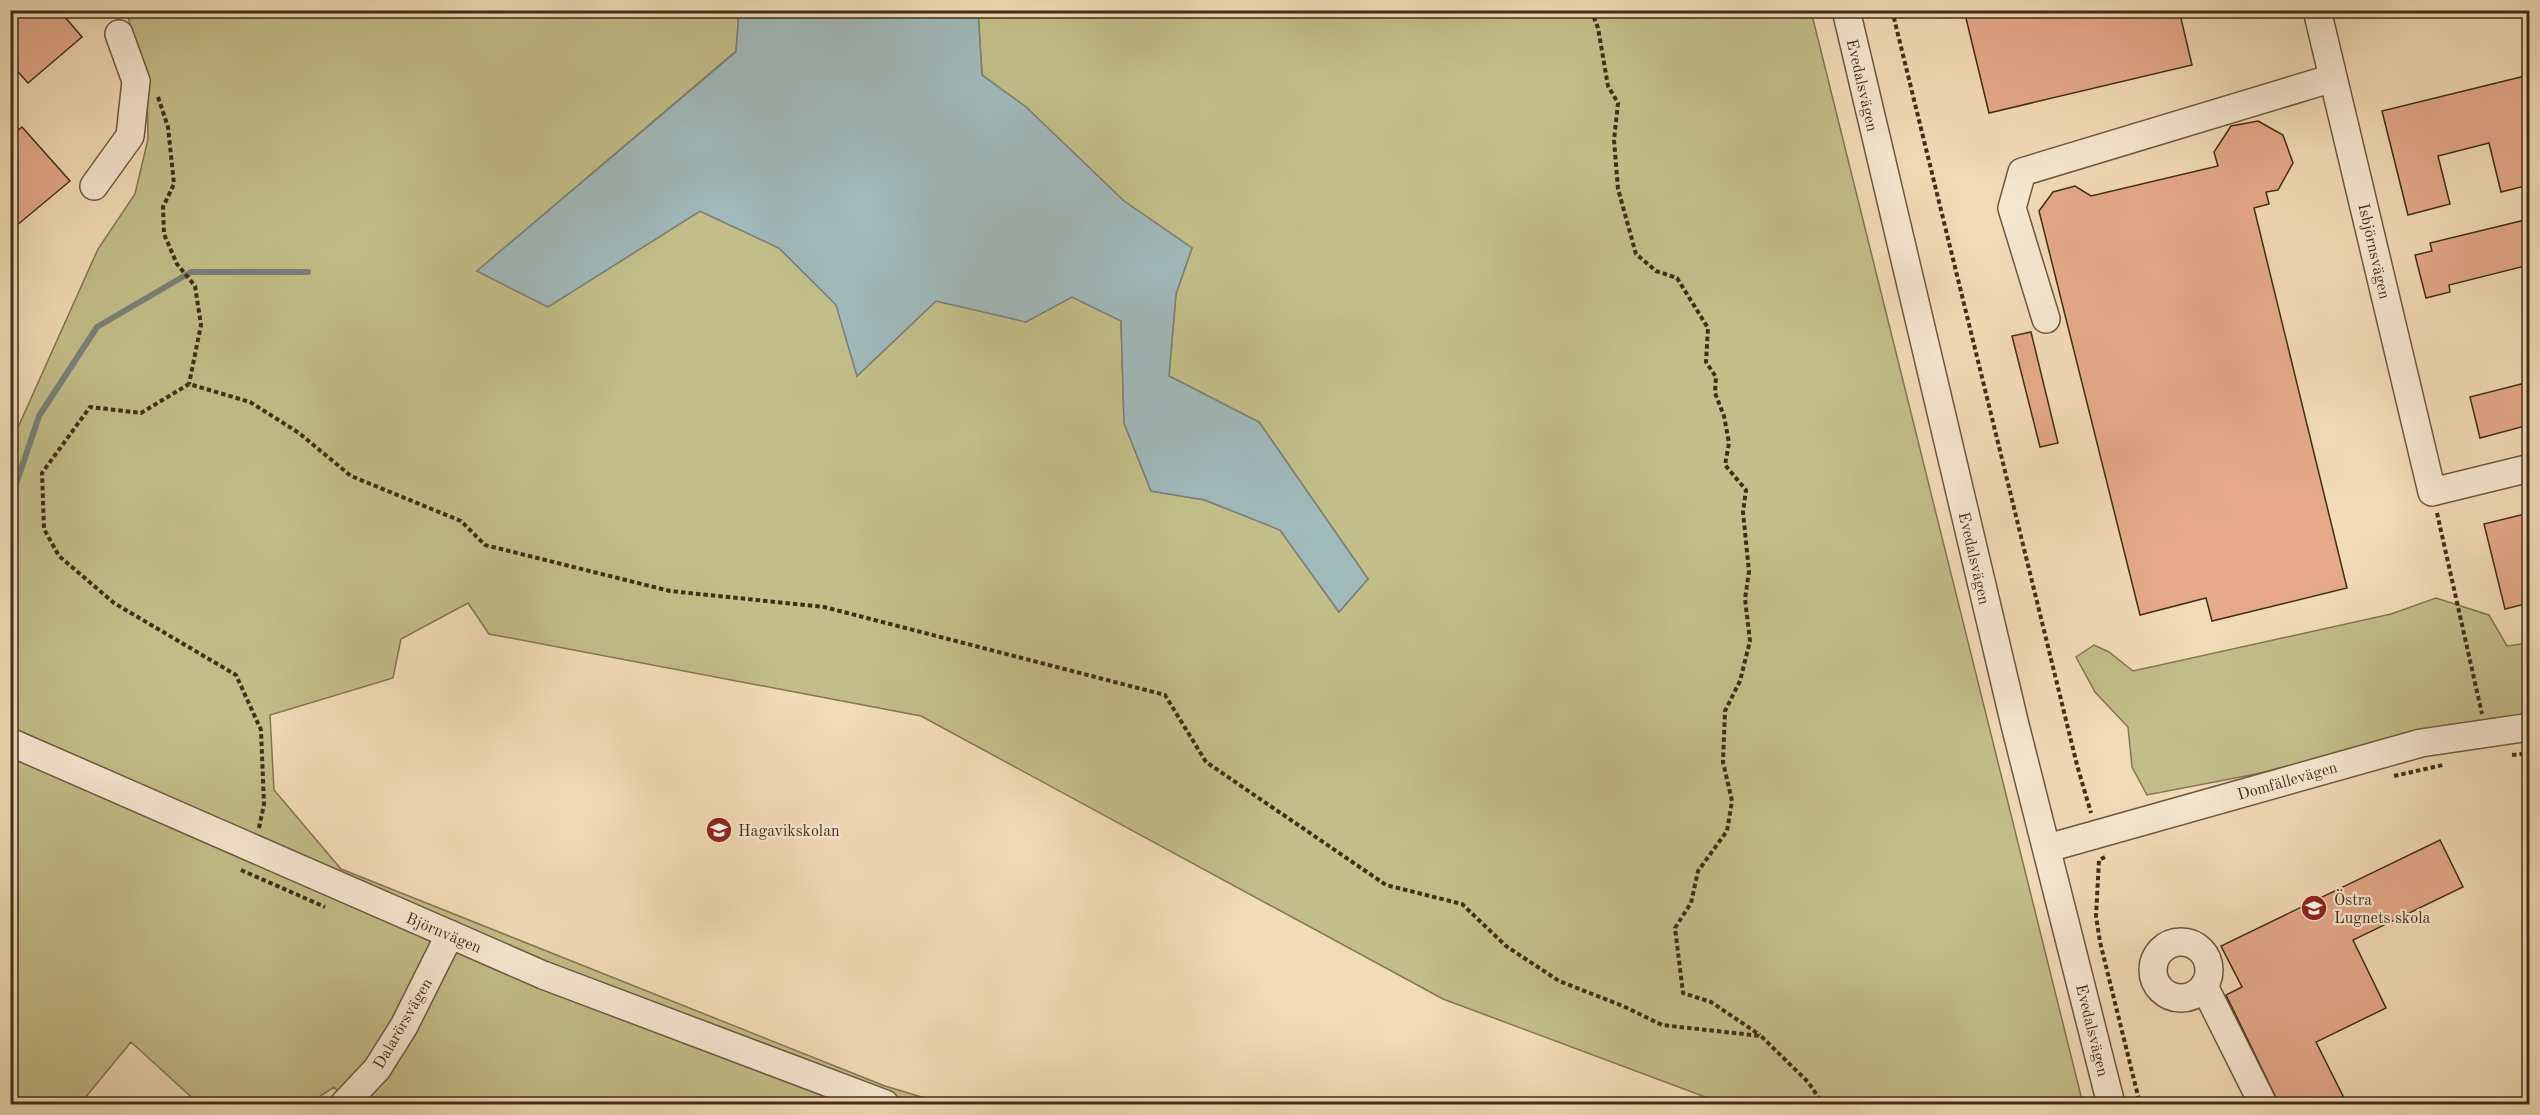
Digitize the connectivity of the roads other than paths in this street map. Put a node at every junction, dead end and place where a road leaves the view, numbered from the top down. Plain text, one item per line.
1 (1846, 10) edge
2 (2317, 10) edge
3 (119, 34) dead end
4 (2333, 78) junction
5 (94, 186) dead end
6 (2046, 319) dead end
7 (2529, 468) edge
8 (2529, 727) edge
9 (10, 742) edge
10 (2048, 848) junction
11 (450, 934) junction
12 (2204, 986) dead end
13 (344, 1104) edge
14 (885, 1104) edge
15 (2111, 1104) edge
16 (2263, 1104) edge

1 - 10 street, Evedalsvägen
2 - 4 street, Isbjörnsvägen
3 - 5 street
4 - 6 street
4 - 7 street, Isbjörnsvägen
8 - 10 street, Domfällevägen
9 - 11 street, Björnvägen
10 - 15 street, Evedalsvägen
11 - 13 street, Dalarörsvägen
11 - 14 street, Björnvägen
12 - 16 street

